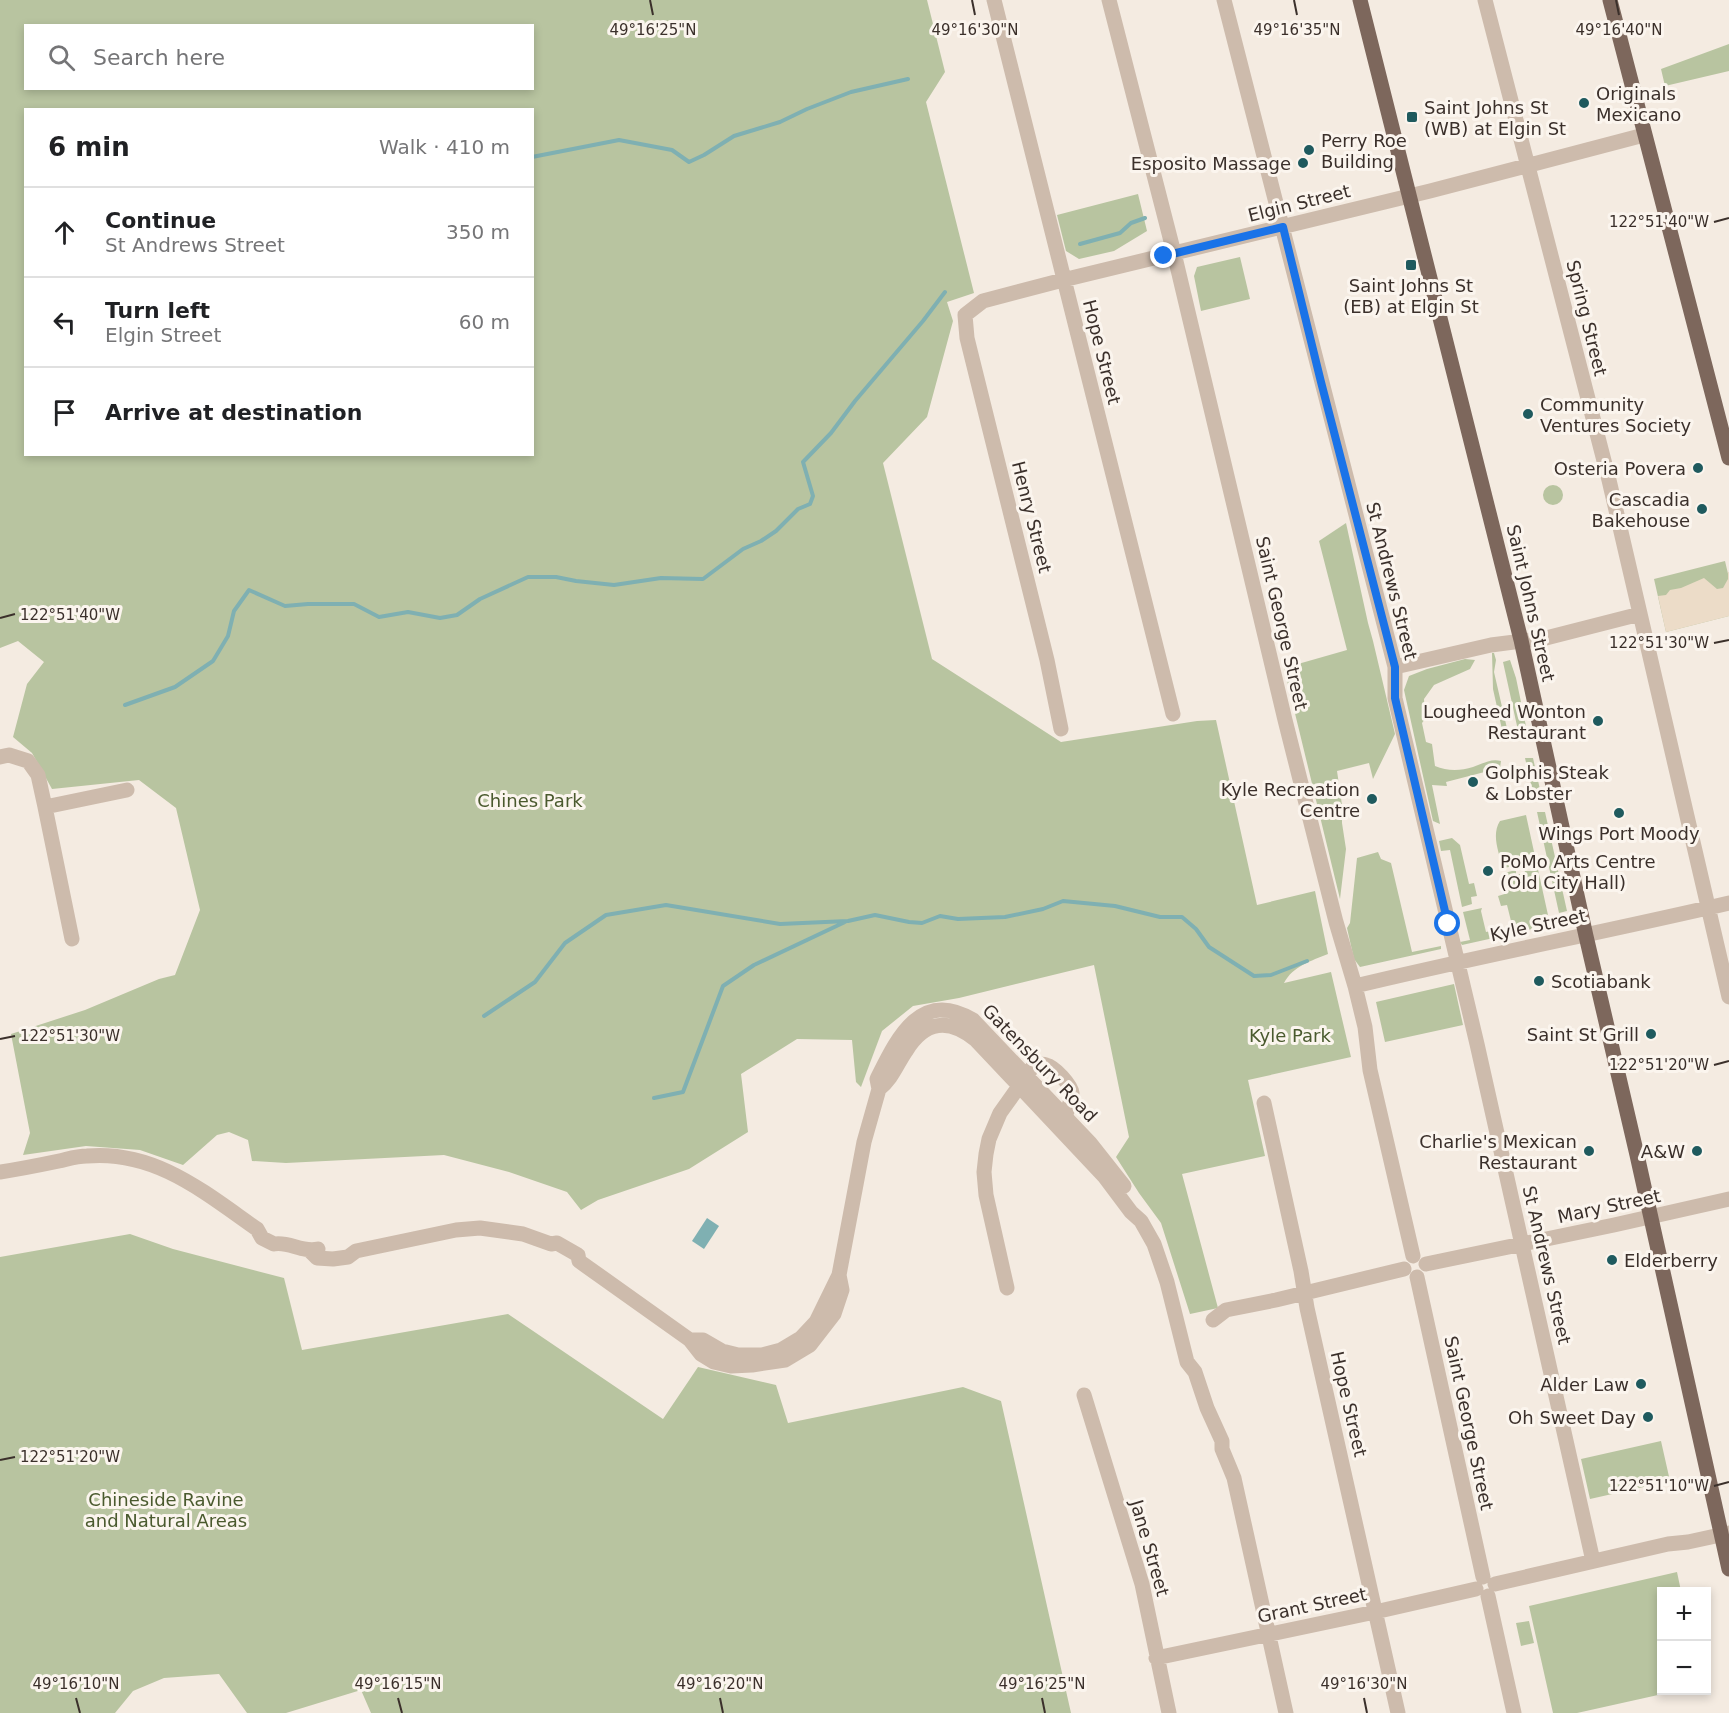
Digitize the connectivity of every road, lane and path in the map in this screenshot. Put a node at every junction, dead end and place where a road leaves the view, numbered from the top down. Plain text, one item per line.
1 (994, 0) edge
2 (1109, 0) edge
3 (1224, 0) edge
4 (1360, 0) edge
5 (1485, 0) edge
6 (1611, 0) edge
7 (1644, 135) junction
8 (1528, 166) junction
9 (1410, 196) junction
10 (1283, 227) junction
11 (1174, 253) junction
12 (1064, 280) junction
13 (966, 315) joint
14 (1729, 458) edge
15 (1640, 614) junction
16 (1521, 640) junction
17 (1395, 667) junction
18 (1173, 714) dead end
19 (1061, 729) dead end
20 (0, 757) edge
21 (127, 790) dead end
22 (45, 807) junction
23 (1729, 903) edge
24 (1709, 908) junction
25 (1586, 936) junction
26 (72, 939) dead end
27 (1457, 962) junction
28 (1355, 987) junction
29 (1729, 998) edge
30 (1022, 1082) junction
31 (1264, 1103) dead end
32 (1065, 1117) junction
33 (0, 1173) edge
34 (1729, 1199) edge
35 (1651, 1218) junction
36 (1141, 1221) junction
37 (1522, 1243) junction
38 (1415, 1266) junction
39 (1007, 1288) dead end
40 (1305, 1293) junction
41 (1213, 1320) dead end
42 (1084, 1395) dead end
43 (1725, 1534) edge
44 (1593, 1561) junction
45 (1729, 1569) edge
46 (1486, 1587) junction
47 (1375, 1612) junction
48 (1269, 1634) junction
49 (1156, 1658) junction
50 (1168, 1713) edge
51 (1286, 1713) edge
52 (1398, 1713) edge
53 (1514, 1713) edge

1 - 12 street, Hope Street
2 - 11 street, Saint George Street
3 - 10 street, St Andrews Street
4 - 9 main road, Saint Johns Street
5 - 8 street, Spring Street
6 - 7 main road
7 - 8 street, Elgin Street
7 - 14 main road
8 - 9 street, Elgin Street
8 - 15 street, Spring Street
9 - 10 street, Elgin Street
9 - 16 main road, Saint Johns Street
10 - 11 street, Elgin Street
10 - 17 street, St Andrews Street
11 - 12 street, Elgin Street
11 - 28 street, Saint George Street
12 - 13 street, Elgin Street
12 - 18 street, Hope Street
13 - 19 street, Henry Street
15 - 16 street
15 - 24 street, Spring Street
16 - 17 street
16 - 25 main road, Saint Johns Street
17 - 27 street, St Andrews Street
20 - 22 street
21 - 22 street
22 - 26 street
23 - 24 street, Kyle Street
24 - 25 street, Kyle Street
24 - 29 street, Spring Street
25 - 27 street, Kyle Street
25 - 35 main road, Saint Johns Street
27 - 28 street, Kyle Street
27 - 37 street, St Andrews Street
28 - 38 street, Saint George Street
30 - 32 street, Gatensbury Road
30 - 32 street
30 - 33 street, Gatensbury Road
30 - 36 street, Gatensbury Road
30 - 39 street
31 - 40 street, Hope Street
32 - 36 street, Gatensbury Road
34 - 35 street, Mary Street
35 - 37 street, Mary Street
35 - 43 main road, Saint Johns Street
36 - 48 street, Gatensbury Road
37 - 38 street, Mary Street
37 - 44 street, St Andrews Street
38 - 40 street, Mary Street
38 - 46 street, Saint George Street
40 - 41 street, Mary Street
40 - 47 street, Hope Street
42 - 49 street, Jane Street
43 - 44 street, Grant Street
43 - 45 main road, Saint Johns Street
44 - 46 street, Grant Street
46 - 47 street, Grant Street
46 - 53 street, Saint George Street
47 - 48 street, Grant Street
47 - 52 street, Hope Street
48 - 49 street, Grant Street
48 - 51 street
49 - 50 street, Jane Street

